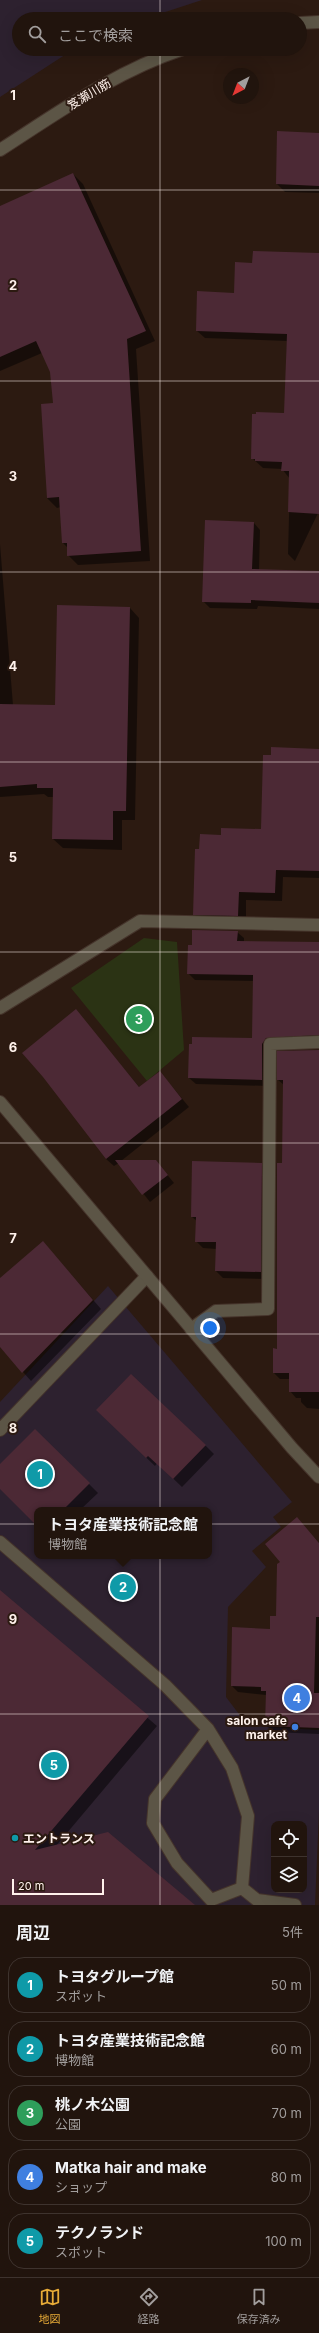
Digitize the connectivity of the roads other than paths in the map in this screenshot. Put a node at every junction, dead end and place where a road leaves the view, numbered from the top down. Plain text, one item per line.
1 (319, 22) edge
2 (307, 23) edge
3 (161, 56) edge
4 (0, 150) edge
5 (319, 925) edge
6 (0, 1008) edge
7 (319, 1042) edge
8 (0, 1102) edge
9 (146, 1276) junction
10 (191, 1329) junction
11 (0, 1430) edge
12 (319, 1477) edge
13 (0, 1542) edge
14 (208, 1729) junction
15 (242, 1888) junction
16 (212, 1902) edge
17 (295, 1905) edge

1 - 2 street
3 - 4 street, 笈瀬川筋
5 - 6 street
7 - 10 street
8 - 9 street
9 - 10 street
9 - 11 street
10 - 12 street
13 - 14 street
14 - 15 street
14 - 16 street
15 - 16 street
15 - 17 street

